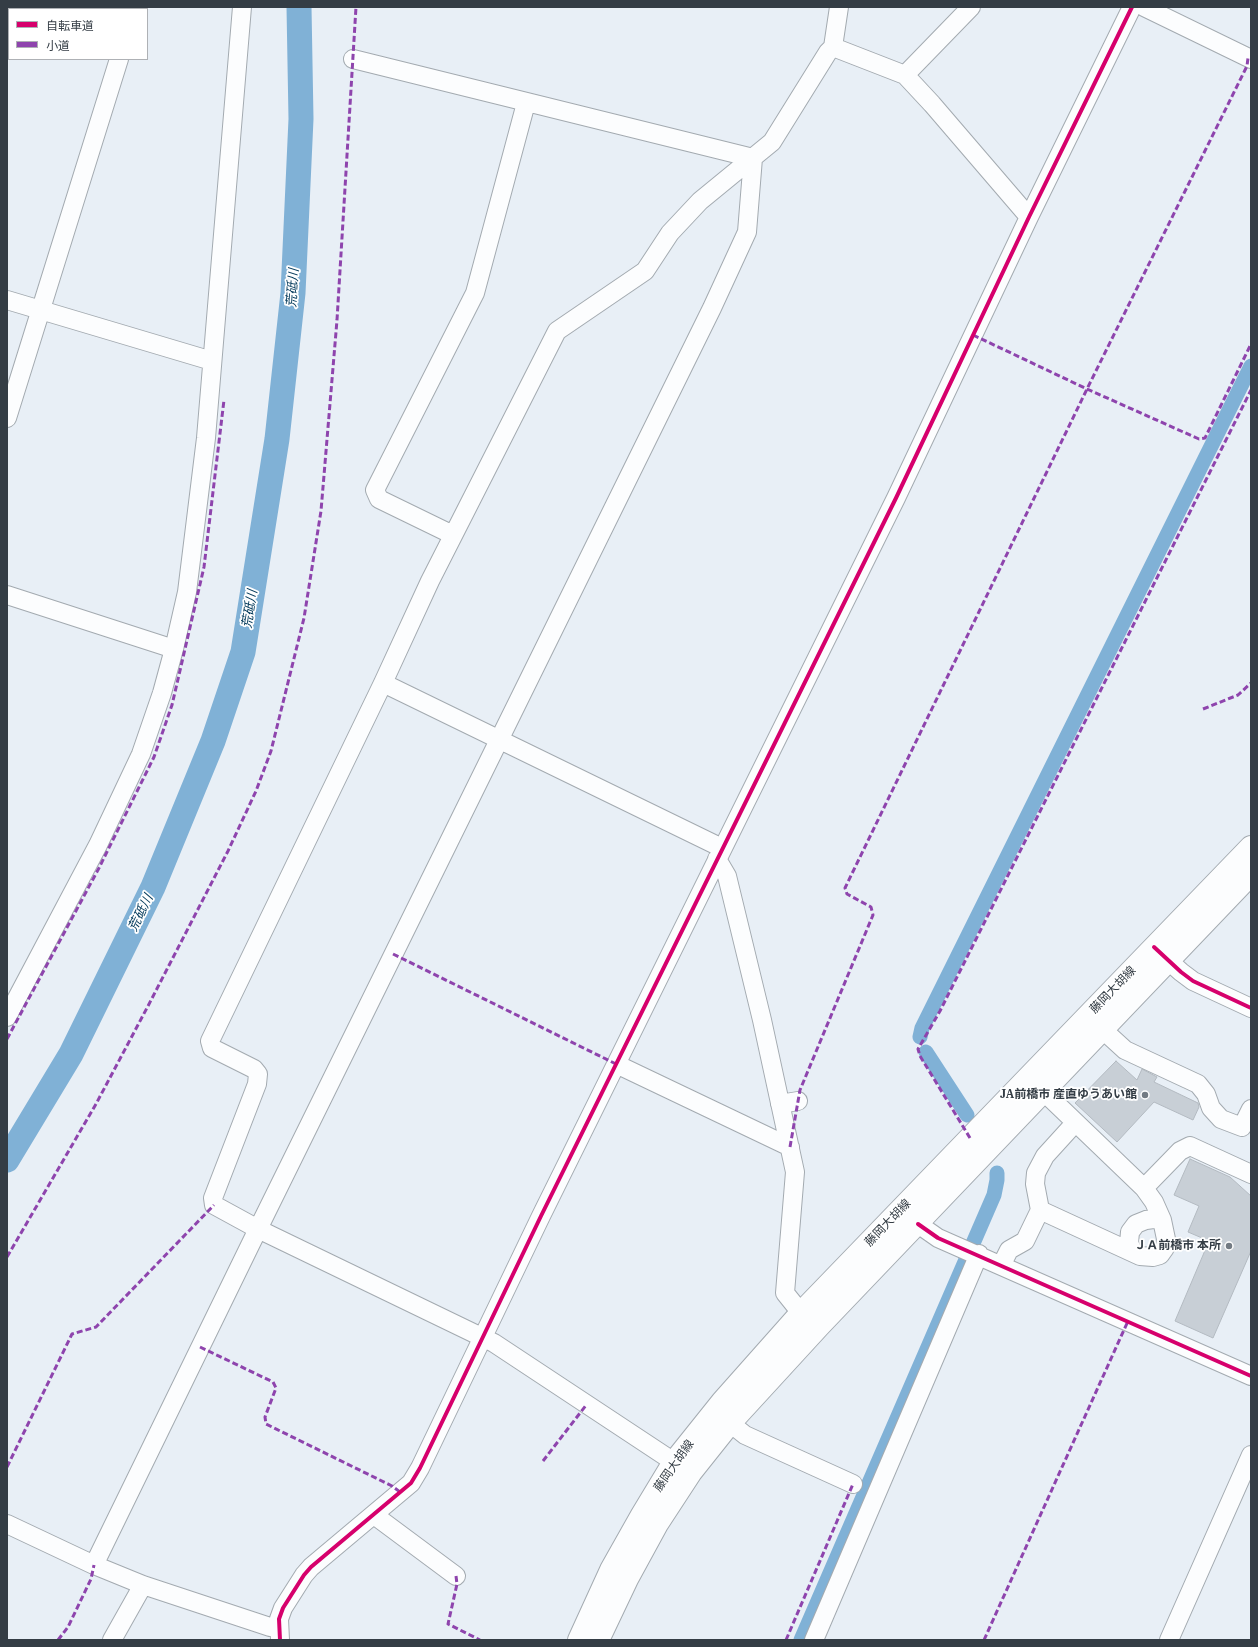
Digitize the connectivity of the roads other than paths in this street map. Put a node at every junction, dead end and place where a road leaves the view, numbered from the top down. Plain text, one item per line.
1 (242, 7) edge
2 (839, 7) edge
3 (971, 7) edge
4 (1132, 7) edge
5 (1144, 7) edge
6 (833, 47) junction
7 (1250, 57) edge
8 (353, 59) dead end
9 (119, 60) edge
10 (905, 75) junction
11 (526, 102) junction
12 (753, 158) junction
13 (1029, 218) junction
14 (7, 300) edge
15 (40, 310) junction
16 (212, 361) junction
17 (7, 418) edge
18 (453, 535) junction
19 (7, 595) edge
20 (174, 649) junction
21 (383, 683) junction
22 (500, 738) junction
23 (1251, 847) edge
24 (720, 854) junction
25 (1251, 874) edge
26 (1161, 954) junction
27 (1251, 1008) edge
28 (7, 1017) edge
29 (1102, 1029) junction
30 (616, 1064) junction
31 (1043, 1092) junction
32 (798, 1101) dead end
33 (780, 1104) junction
34 (1251, 1109) edge
35 (1075, 1123) junction
36 (790, 1147) junction
37 (1251, 1174) edge
38 (1144, 1188) junction
39 (1040, 1210) junction
40 (1161, 1218) junction
41 (918, 1224) junction
42 (258, 1229) junction
43 (973, 1252) junction
44 (1133, 1252) junction
45 (1002, 1264) junction
46 (801, 1313) junction
47 (484, 1338) junction
48 (1251, 1376) edge
49 (730, 1423) junction
50 (1249, 1459) edge
51 (674, 1462) junction
52 (853, 1484) dead end
53 (374, 1515) junction
54 (7, 1524) edge
55 (94, 1565) junction
56 (456, 1576) dead end
57 (143, 1585) junction
58 (279, 1633) edge
59 (112, 1640) edge
60 (580, 1640) edge
61 (598, 1640) edge
62 (814, 1640) edge
63 (1169, 1640) edge

1 - 16 street
2 - 6 street
3 - 10 street
4 - 13 street
5 - 7 street
6 - 10 street
6 - 12 street
8 - 11 street
9 - 15 street
10 - 13 street
11 - 12 street
11 - 18 street
12 - 18 street
12 - 22 street
13 - 24 street
14 - 15 street
15 - 16 street
15 - 17 street
16 - 20 street
18 - 21 street
19 - 20 street
20 - 28 street
21 - 22 street
21 - 42 street
22 - 24 street
22 - 42 street
23 - 26 main road, 藤岡大胡線
24 - 30 street
24 - 33 street
25 - 26 main road, 藤岡大胡線
26 - 27 street
26 - 29 main road, 藤岡大胡線
26 - 46 main road, 藤岡大胡線
29 - 31 main road, 藤岡大胡線
29 - 34 street
30 - 36 street
30 - 47 street
31 - 35 street
31 - 41 main road, 藤岡大胡線
32 - 33 street
33 - 36 street
35 - 38 street
35 - 39 street
36 - 46 street
37 - 38 street
38 - 40 street
39 - 44 street
39 - 45 street
40 - 44 street
40 - 44 street
41 - 43 street
41 - 49 main road, 藤岡大胡線
42 - 47 street
42 - 55 street
43 - 45 street
43 - 62 street
45 - 48 street
46 - 51 main road, 藤岡大胡線
47 - 51 street
47 - 53 street
49 - 52 street
49 - 61 main road, 藤岡大胡線
50 - 63 street
51 - 60 main road, 藤岡大胡線
53 - 56 street
53 - 58 street
54 - 55 street
55 - 57 street
57 - 58 street
57 - 59 street

